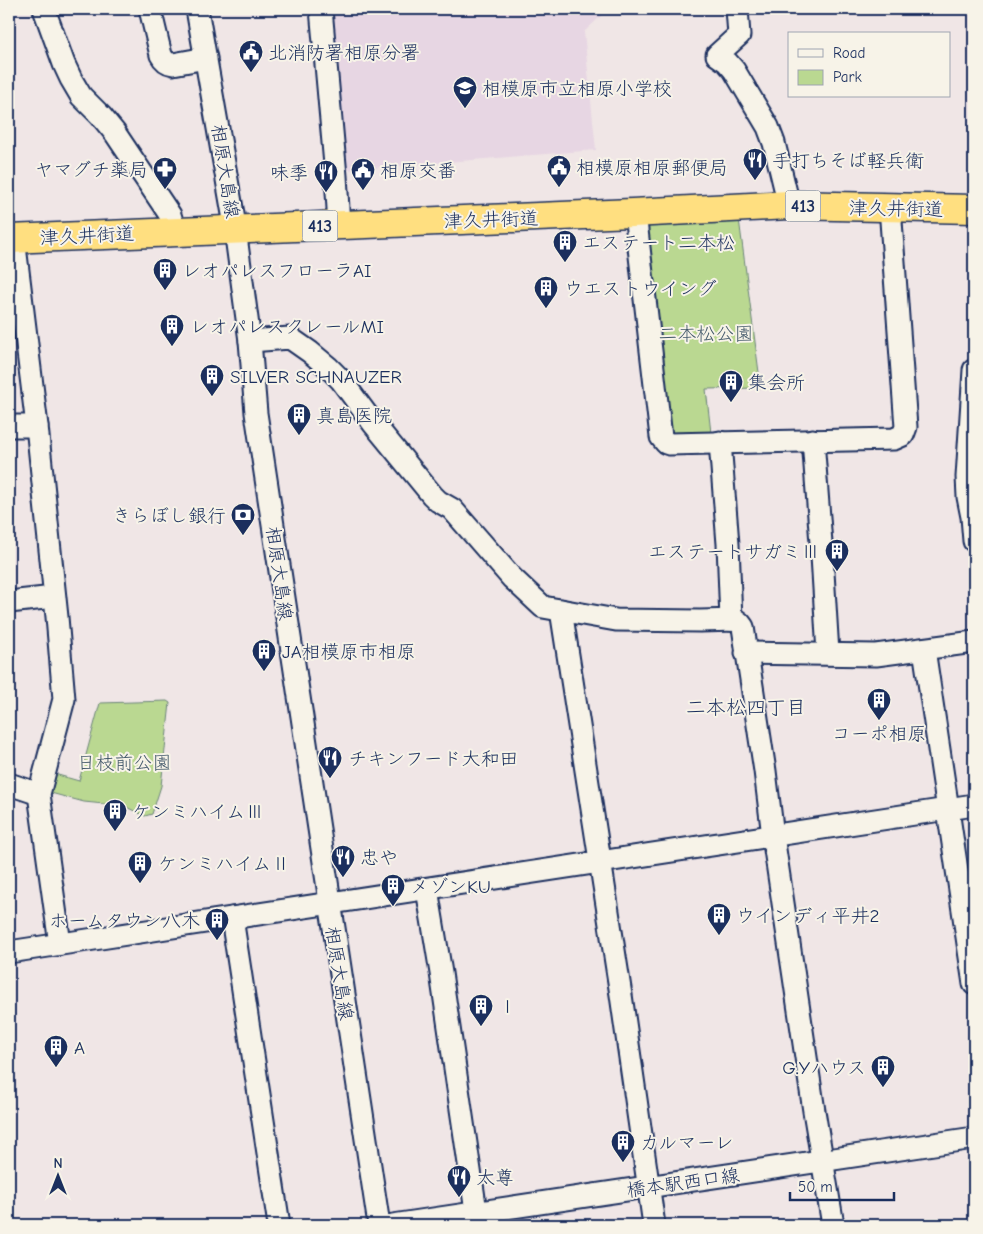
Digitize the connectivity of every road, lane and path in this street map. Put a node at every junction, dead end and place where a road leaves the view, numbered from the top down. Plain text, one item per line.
1 (44, 9) edge
2 (150, 9) edge
3 (197, 9) edge
4 (321, 9) edge
5 (737, 9) edge
6 (206, 58) junction
7 (789, 205) junction
8 (890, 207) junction
9 (974, 210) edge
10 (635, 213) junction
11 (339, 225) junction
12 (235, 229) junction
13 (175, 231) junction
14 (11, 238) edge
15 (250, 342) junction
16 (974, 370) edge
17 (972, 411) edge
18 (9, 426) edge
19 (37, 426) junction
20 (813, 440) junction
21 (720, 442) junction
22 (974, 541) edge
23 (54, 597) junction
24 (9, 602) edge
25 (561, 610) junction
26 (731, 620) junction
27 (974, 642) edge
28 (924, 649) junction
29 (746, 653) junction
30 (828, 653) junction
31 (9, 784) edge
32 (39, 794) junction
33 (974, 806) edge
34 (948, 810) junction
35 (773, 836) junction
36 (600, 862) junction
37 (428, 889) junction
38 (330, 904) junction
39 (232, 918) junction
40 (60, 944) junction
41 (9, 952) edge
42 (974, 984) edge
43 (974, 1138) edge
44 (823, 1161) junction
45 (648, 1187) junction
46 (478, 1219) edge
47 (279, 1225) edge
48 (379, 1225) edge
49 (392, 1225) edge
50 (654, 1225) edge
51 (833, 1225) edge

1 - 13 street
2 - 6 street
3 - 6 street, 相原大島線
4 - 11 street
5 - 7 street
6 - 12 street, 相原大島線
7 - 8 highway, 津久井街道 / 413
7 - 10 highway, 津久井街道 / 413
8 - 9 highway, 津久井街道 / 413
8 - 20 street
10 - 11 highway, 津久井街道 / 413
10 - 21 street
11 - 12 highway, 津久井街道 / 413
12 - 13 highway, 津久井街道 / 413
12 - 15 street, 相原大島線
13 - 14 highway, 津久井街道 / 413
14 - 19 street
15 - 25 street
15 - 38 street, 相原大島線
16 - 17 street
17 - 22 street
18 - 19 street
19 - 23 street
20 - 21 street
20 - 30 street
21 - 26 street
23 - 24 street
23 - 32 street
25 - 26 street
25 - 36 street
26 - 29 street
27 - 28 street
28 - 30 street
28 - 34 street
29 - 30 street
29 - 35 street
31 - 32 street
32 - 40 street
33 - 34 street
34 - 35 street
34 - 42 street
35 - 36 street
35 - 44 street
36 - 37 street
36 - 45 street
37 - 38 street
37 - 46 street
38 - 39 street
38 - 48 street, 相原大島線
39 - 40 street
39 - 47 street
40 - 41 street
43 - 44 street, 橋本駅西口線
44 - 45 street, 橋本駅西口線
44 - 51 street
45 - 46 street, 橋本駅西口線
45 - 50 street
46 - 49 street, 橋本駅西口線

